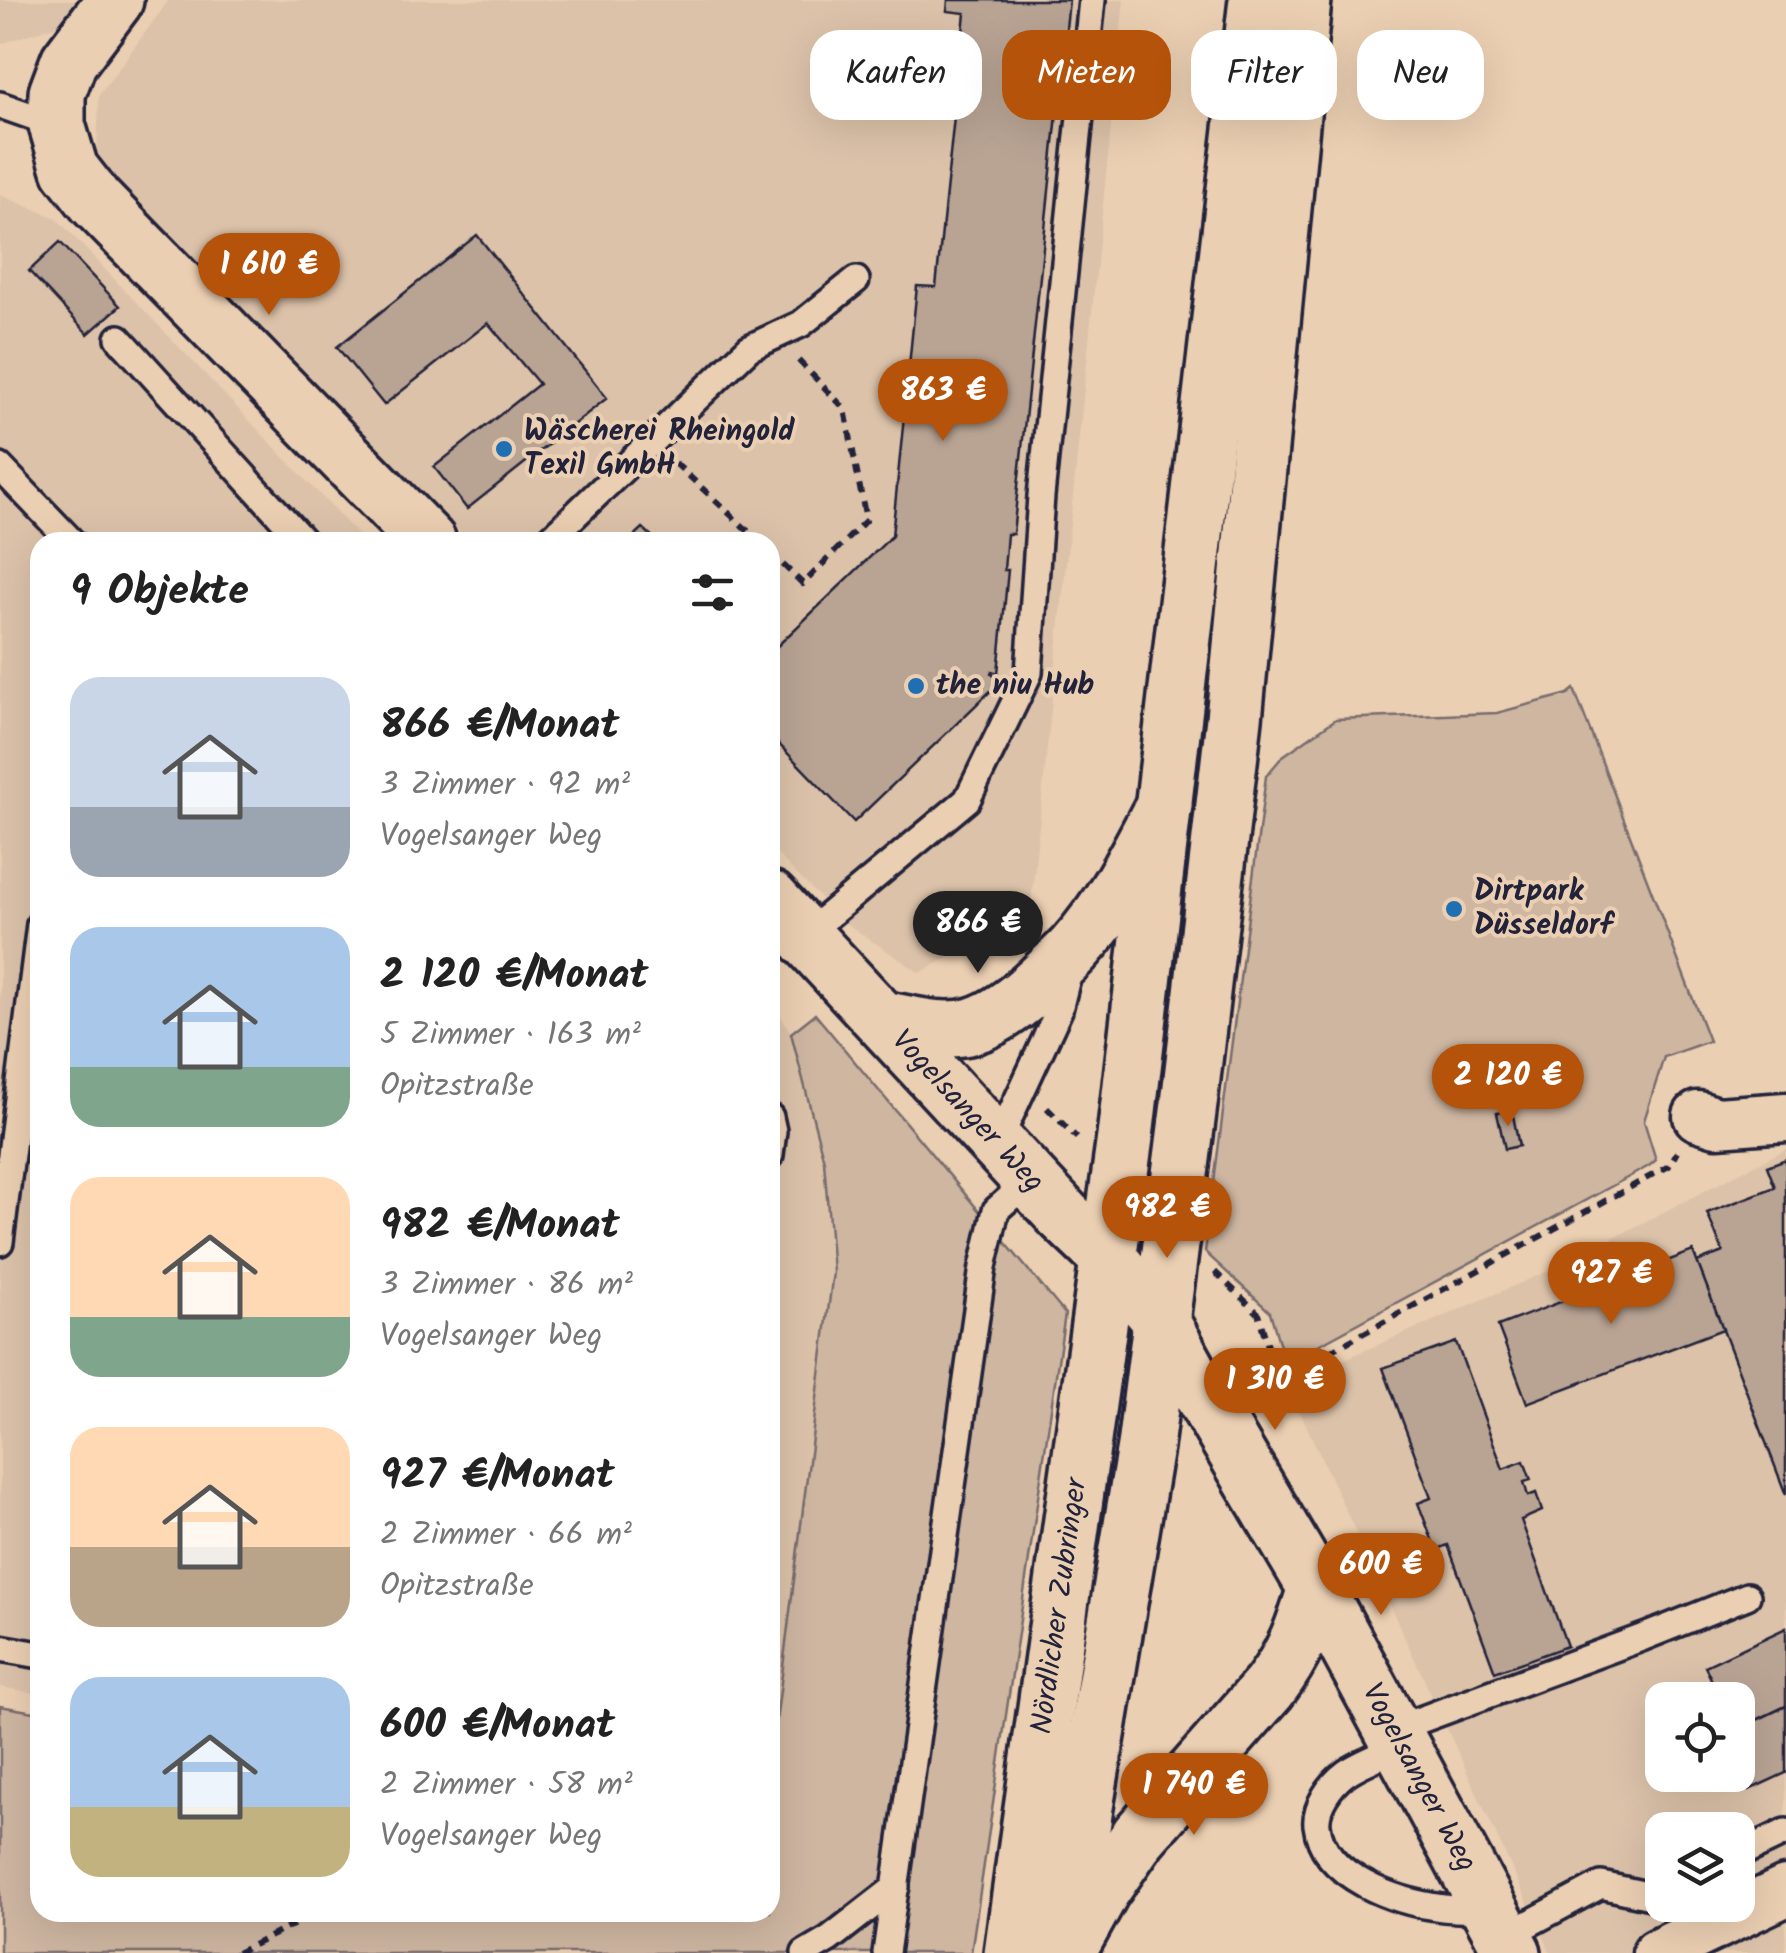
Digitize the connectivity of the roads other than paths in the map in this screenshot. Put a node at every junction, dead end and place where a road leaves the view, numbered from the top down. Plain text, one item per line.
1 (115, 0) edge
2 (1092, 0) edge
3 (1257, 0) edge
4 (1304, 0) edge
5 (0, 105) edge
6 (56, 126) junction
7 (856, 280) dead end
8 (119, 338) dead end
9 (0, 467) edge
10 (62, 532) edge
11 (295, 532) edge
12 (418, 532) edge
13 (558, 532) edge
14 (1164, 805) junction
15 (787, 917) edge
16 (1076, 947) junction
17 (30, 1004) edge
18 (882, 1018) junction
19 (1698, 1116) road end
20 (1786, 1117) edge
21 (1014, 1162) junction
22 (0, 1242) edge
23 (1109, 1259) junction
24 (1160, 1319) junction
25 (1316, 1588) junction
26 (1746, 1596) dead end
27 (0, 1648) edge
28 (30, 1653) edge
29 (1269, 1688) junction
30 (1389, 1722) junction
31 (1786, 1832) edge
32 (1755, 1847) edge
33 (896, 1887) junction
34 (1786, 1890) edge
35 (1645, 1895) edge
36 (1502, 1933) edge
37 (1692, 1946) edge
38 (806, 1953) edge
39 (886, 1953) edge
40 (1012, 1953) edge
41 (1065, 1953) edge

1 - 6 main road
2 - 15 lane
3 - 14 main road, Nördlicher Zubringer
4 - 24 main road, Nördlicher Zubringer
5 - 6 lane
6 - 12 main road
7 - 13 lane
8 - 11 lane
9 - 10 lane
14 - 16 main road
14 - 23 main road, Nördlicher Zubringer
15 - 18 main road, Vogelsanger Weg
16 - 18 main road
16 - 21 lane
17 - 22 lane
18 - 21 main road, Vogelsanger Weg
19 - 20 street
21 - 23 main road, Vogelsanger Weg
21 - 33 lane
23 - 24 main road, Vogelsanger Weg
23 - 40 main road, Nördlicher Zubringer
24 - 25 main road, Vogelsanger Weg
24 - 41 main road, Nördlicher Zubringer
25 - 29 main road
25 - 30 main road, Vogelsanger Weg
26 - 30 lane
27 - 28 lane
29 - 30 main road
29 - 41 main road
30 - 36 main road, Vogelsanger Weg
30 - 36 lane
31 - 32 lane
33 - 38 lane
33 - 39 lane
34 - 37 street
35 - 36 lane

